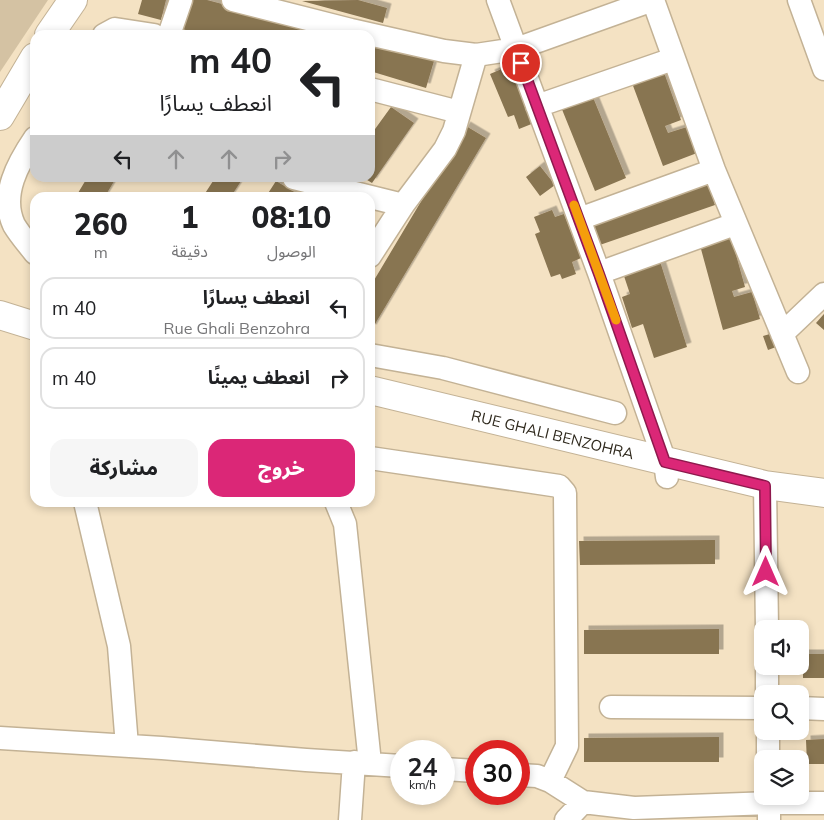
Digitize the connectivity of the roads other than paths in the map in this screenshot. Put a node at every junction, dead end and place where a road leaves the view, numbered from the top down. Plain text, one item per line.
1 (73, 0) edge
2 (181, 0) edge
3 (233, 0) edge
4 (498, 0) edge
5 (653, 0) edge
6 (799, 0) edge
7 (53, 30) edge
8 (171, 30) edge
9 (350, 30) edge
10 (375, 36) edge
11 (516, 49) junction
12 (476, 54) junction
13 (673, 59) junction
14 (30, 65) edge
15 (824, 68) edge
16 (375, 90) edge
17 (537, 106) junction
18 (459, 112) junction
19 (0, 116) edge
20 (30, 146) edge
21 (714, 170) junction
22 (311, 182) edge
23 (353, 192) edge
24 (375, 197) edge
25 (403, 204) junction
26 (579, 219) junction
27 (735, 224) junction
28 (30, 247) edge
29 (375, 248) edge
30 (599, 274) junction
31 (824, 294) edge
32 (0, 301) edge
33 (30, 309) edge
34 (0, 315) edge
35 (30, 324) edge
36 (782, 334) junction
37 (375, 356) edge
38 (798, 372) dead end
39 (375, 391) edge
40 (375, 410) edge
41 (615, 413) dead end
42 (375, 459) edge
43 (666, 469) junction
44 (765, 492) junction
45 (824, 493) edge
46 (824, 505) edge
47 (86, 507) edge
48 (338, 507) edge
49 (767, 620) edge
50 (611, 707) dead end
51 (754, 708) edge
52 (809, 708) edge
53 (824, 709) edge
54 (0, 738) edge
55 (127, 746) junction
56 (362, 763) junction
57 (390, 765) edge
58 (530, 776) edge
59 (550, 782) junction
60 (583, 802) junction
61 (824, 802) edge
62 (769, 806) edge
63 (350, 820) edge
64 (566, 820) edge

1 - 7 main road
2 - 8 street
3 - 9 street
4 - 11 street
5 - 11 street
5 - 13 street
6 - 15 street
10 - 12 street
11 - 12 street
11 - 17 street
12 - 18 street
13 - 17 street
13 - 21 street
14 - 19 main road
16 - 18 street
17 - 26 street
18 - 25 street
20 - 28 street
21 - 26 street
21 - 27 street
22 - 23 street
24 - 25 street
25 - 29 street
26 - 30 street
27 - 30 street
27 - 36 street
30 - 43 street
31 - 36 street
32 - 33 main road
34 - 35 main road
36 - 38 street
37 - 41 street
39 - 43 main road, RUE GHALI BENZOHRA
40 - 43 main road, RUE GHALI BENZOHRA
42 - 59 street
43 - 44 main road, RUE GHALI BENZOHRA
44 - 45 main road, RUE GHALI BENZOHRA
44 - 46 main road, RUE GHALI BENZOHRA
44 - 49 street
47 - 55 street
48 - 56 street
50 - 51 street
52 - 53 street
54 - 55 street
55 - 56 street
56 - 57 street
56 - 63 street
58 - 59 street
59 - 60 street
60 - 62 street
60 - 64 street
61 - 62 street

